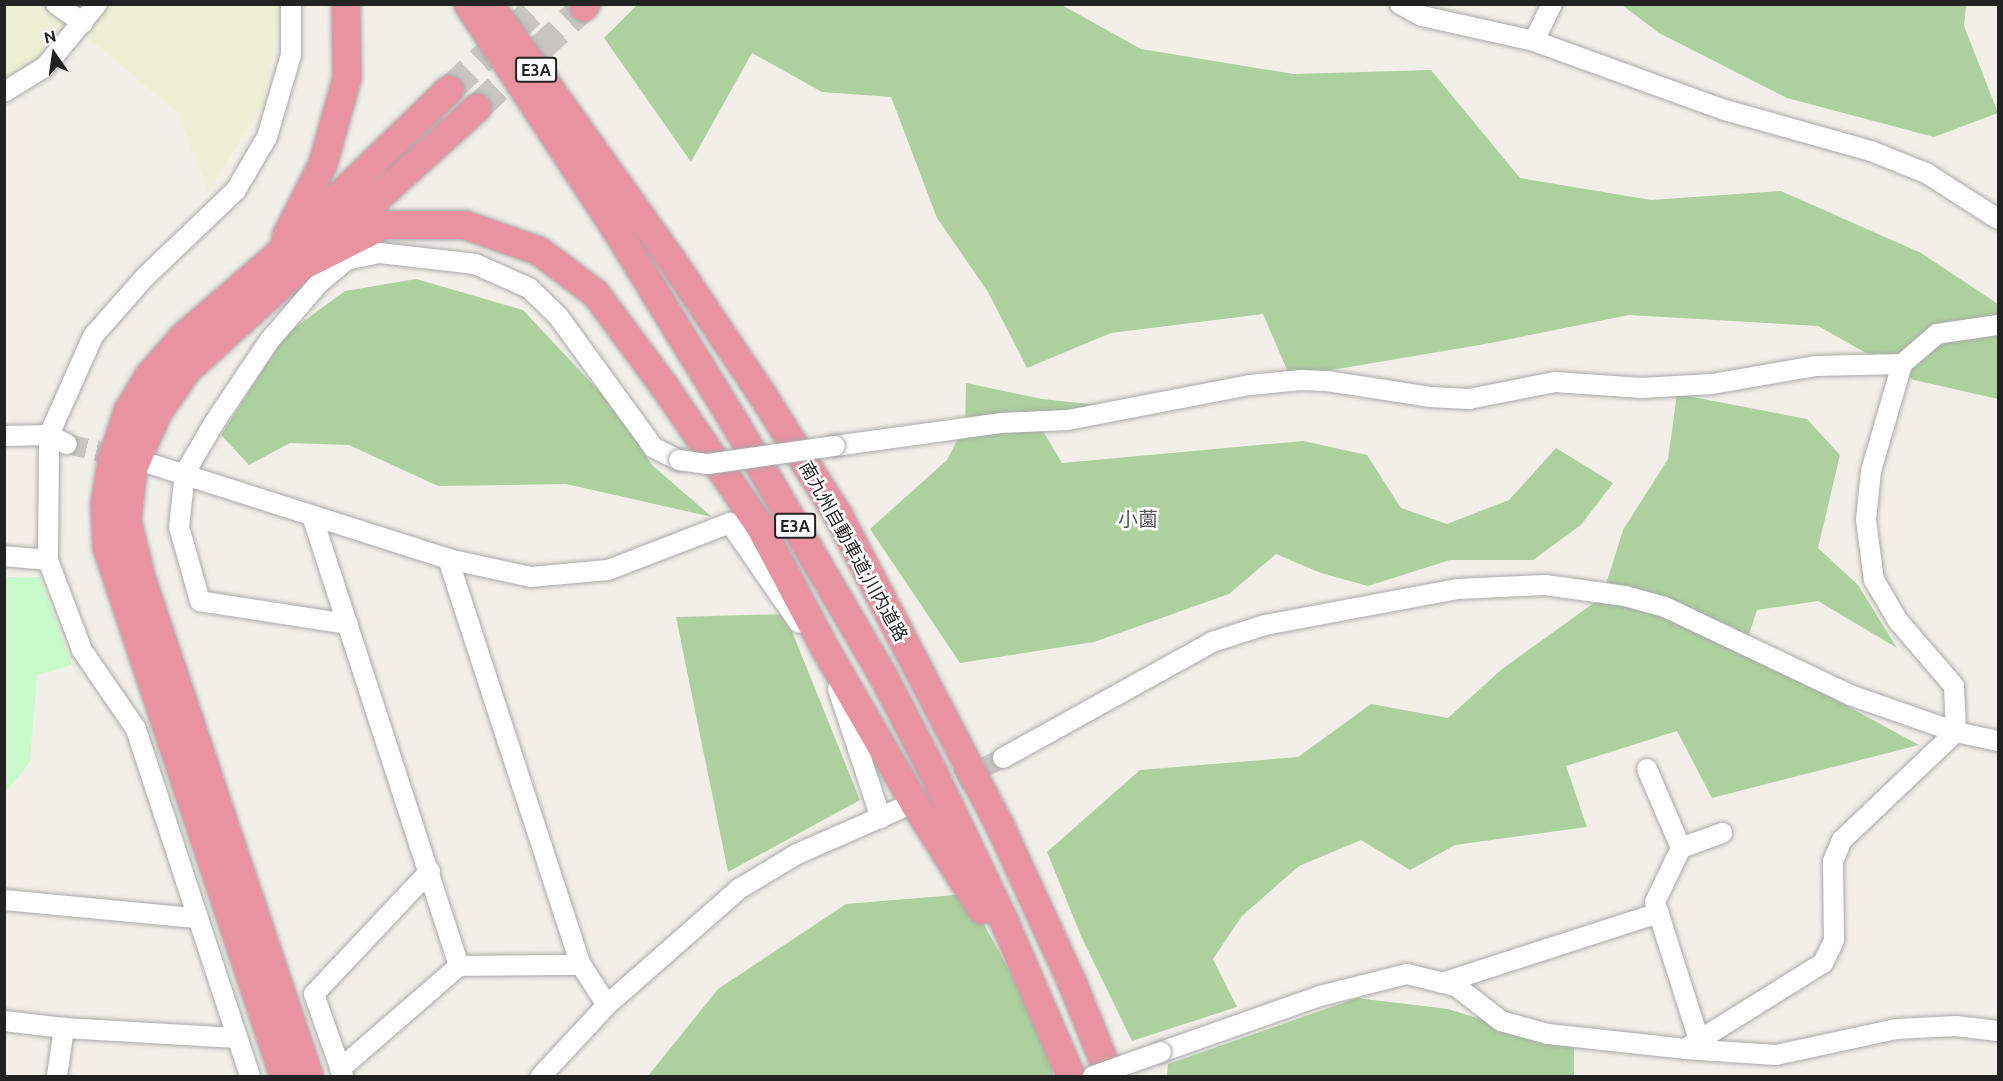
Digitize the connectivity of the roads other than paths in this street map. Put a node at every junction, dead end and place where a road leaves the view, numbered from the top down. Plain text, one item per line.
1 (56, 4) edge
2 (97, 4) edge
3 (291, 4) edge
4 (346, 4) edge
5 (468, 4) edge
6 (489, 4) edge
7 (505, 4) edge
8 (1400, 4) edge
9 (1552, 4) edge
10 (82, 23) junction
11 (1534, 41) junction
12 (449, 90) tunnel mouth
13 (4, 92) edge
14 (477, 108) tunnel mouth
15 (1998, 219) edge
16 (290, 260) junction
17 (1998, 325) edge
18 (1902, 364) junction
19 (743, 366) junction
20 (49, 435) junction
21 (4, 436) edge
22 (67, 444) tunnel mouth
23 (151, 464) dead end
24 (185, 473) junction
25 (312, 516) junction
26 (4, 556) edge
27 (448, 559) junction
28 (48, 560) junction
29 (348, 624) junction
30 (1956, 732) junction
31 (1998, 741) edge
32 (1003, 758) tunnel mouth
33 (1647, 769) dead end
34 (904, 807) dead end
35 (881, 818) junction
36 (1722, 833) dead end
37 (1681, 848) junction
38 (430, 871) junction
39 (4, 900) edge
40 (1659, 913) junction
41 (196, 918) junction
42 (581, 965) junction
43 (459, 966) junction
44 (1442, 983) junction
45 (1038, 998) junction
46 (607, 1005) junction
47 (4, 1021) edge
48 (64, 1028) junction
49 (1998, 1031) edge
50 (237, 1038) junction
51 (1692, 1045) junction
52 (341, 1073) edge
53 (57, 1077) edge
54 (250, 1077) edge
55 (284, 1077) edge
56 (309, 1077) edge
57 (541, 1077) edge
58 (1071, 1077) edge
59 (1093, 1077) edge
60 (1110, 1077) edge

1 - 10 street
2 - 10 street
3 - 20 street
4 - 16 highway
5 - 45 highway, 南九州自動車道;川内道路 / E3A
6 - 19 highway, 南九州自動車道;川内道路 / E3A
7 - 19 highway
8 - 11 street
9 - 11 street
10 - 13 street
11 - 15 street
12 - 16 highway
14 - 16 highway
16 - 45 highway
16 - 55 highway
16 - 56 highway
17 - 18 street
18 - 24 street, bridge
18 - 30 street
19 - 60 highway, 南九州自動車道;川内道路 / E3A
20 - 21 street
20 - 22 street
20 - 28 street
23 - 24 street
24 - 25 street
24 - 29 street
25 - 27 street
25 - 29 street
26 - 28 street
27 - 35 street
27 - 42 street
28 - 41 street
29 - 38 street
30 - 31 street
30 - 32 street
30 - 51 street
33 - 37 street
34 - 35 street
35 - 46 street
36 - 37 street
37 - 40 street
38 - 43 street
38 - 52 street
39 - 41 street
40 - 44 street
40 - 51 street
41 - 50 street
42 - 43 street
42 - 46 street
43 - 52 street
44 - 51 street
44 - 59 street, bridge
45 - 58 highway, 南九州自動車道;川内道路 / E3A
46 - 57 street
47 - 48 street
48 - 50 street
48 - 53 street
49 - 51 street
50 - 54 street

